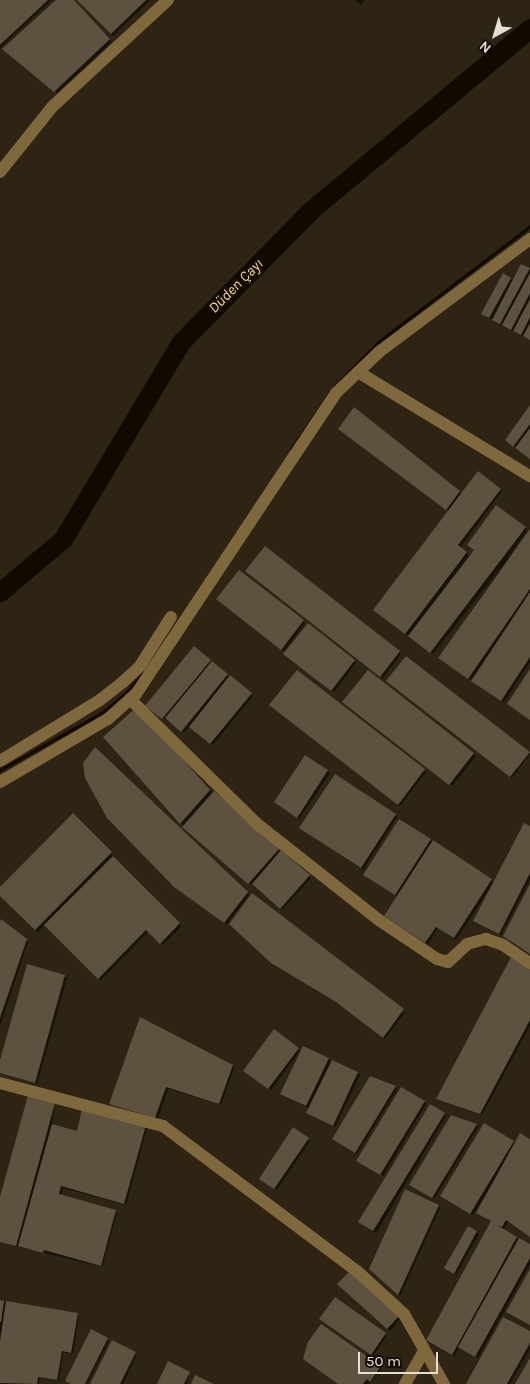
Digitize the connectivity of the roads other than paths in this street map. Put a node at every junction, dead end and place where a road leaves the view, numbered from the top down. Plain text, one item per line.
1 (168, 0) edge
2 (0, 172) edge
3 (530, 239) edge
4 (358, 372) junction
5 (530, 476) edge
6 (171, 617) dead end
7 (130, 699) junction
8 (47, 745) junction
9 (0, 761) edge
10 (0, 782) edge
11 (530, 963) edge
12 (0, 1083) edge
13 (424, 1351) junction
14 (406, 1384) edge
15 (444, 1384) edge

1 - 2 street
3 - 4 street
4 - 5 street
4 - 7 street
6 - 8 street
7 - 8 street
7 - 11 street
8 - 9 street
8 - 10 street
12 - 13 street
13 - 14 street
13 - 15 street

